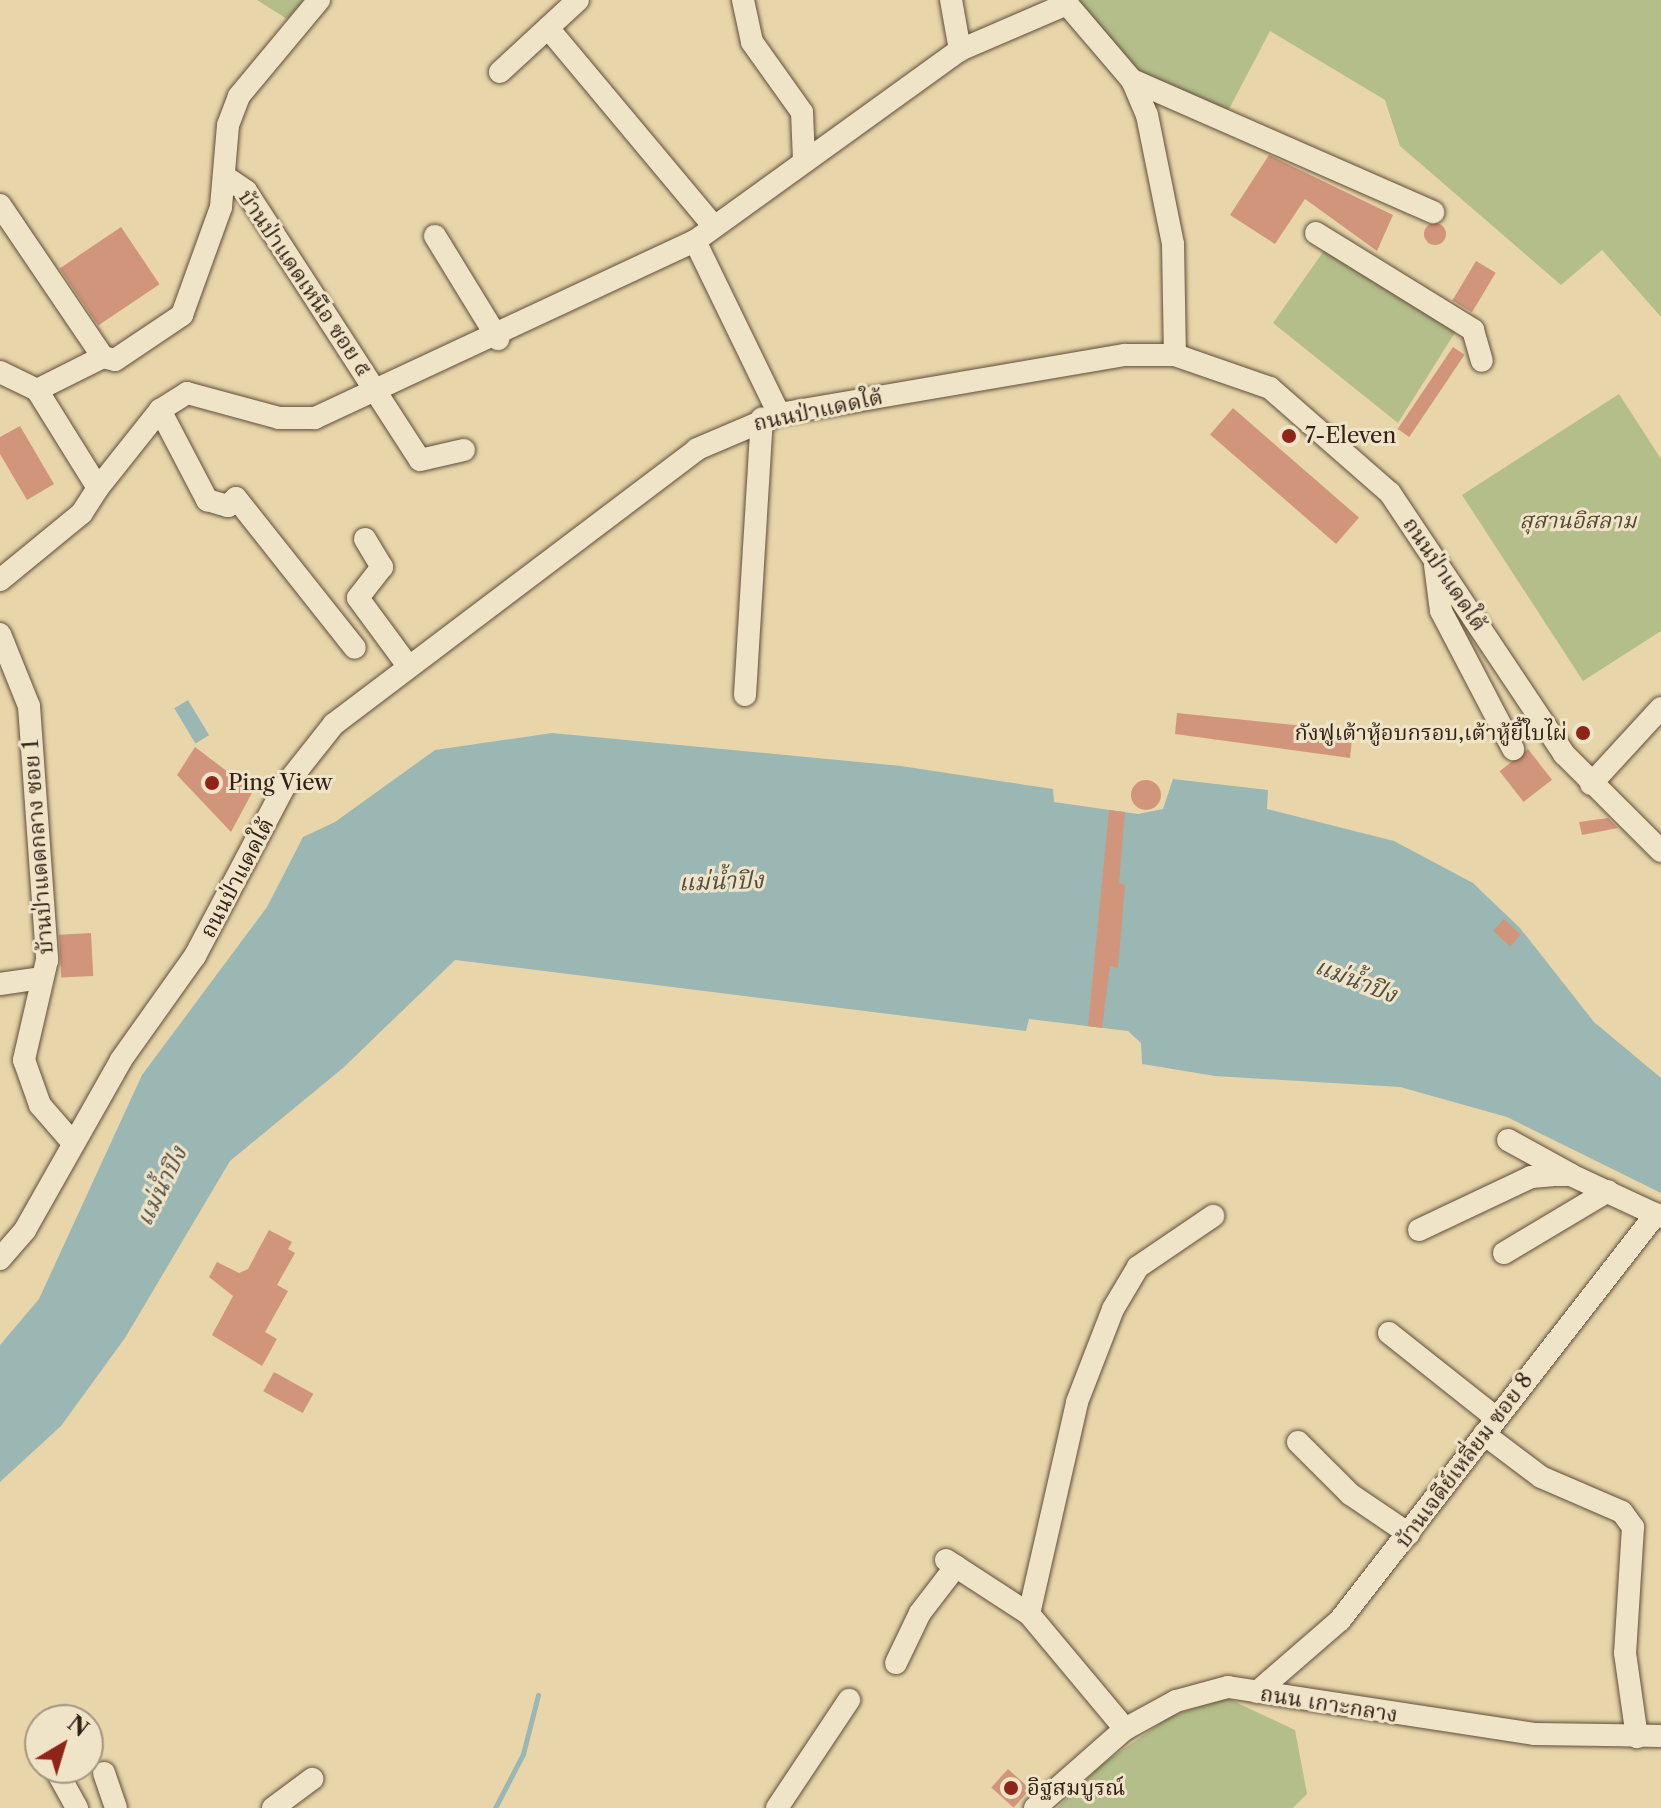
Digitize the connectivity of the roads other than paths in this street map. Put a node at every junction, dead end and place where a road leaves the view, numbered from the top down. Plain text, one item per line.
1 (319, 0) edge
2 (578, 0) edge
3 (743, 0) edge
4 (951, 0) edge
5 (548, 28) junction
6 (960, 50) junction
7 (500, 72) dead end
8 (1132, 80) junction
9 (804, 160) junction
10 (227, 178) junction
11 (0, 205) edge
12 (1433, 212) dead end
13 (711, 223) junction
14 (1316, 233) dead end
15 (435, 236) dead end
16 (695, 241) junction
17 (498, 339) junction
18 (1175, 355) junction
19 (109, 359) junction
20 (1482, 361) dead end
21 (0, 372) edge
22 (37, 390) junction
23 (379, 392) junction
24 (160, 410) junction
25 (771, 417) junction
26 (464, 450) dead end
27 (98, 488) junction
28 (365, 539) dead end
29 (1435, 559) junction
30 (0, 580) edge
31 (0, 634) edge
32 (355, 648) dead end
33 (406, 663) junction
34 (745, 695) dead end
35 (1661, 708) edge
36 (1513, 749) dead end
37 (1591, 784) junction
38 (1661, 851) edge
39 (41, 978) junction
40 (0, 984) edge
41 (1508, 1140) dead end
42 (73, 1143) junction
43 (1571, 1175) junction
44 (1608, 1191) junction
45 (1213, 1216) dead end
46 (1658, 1216) edge
47 (1419, 1230) dead end
48 (1504, 1253) dead end
49 (0, 1259) edge
50 (1389, 1333) dead end
51 (1490, 1426) junction
52 (1298, 1442) dead end
53 (1409, 1534) junction
54 (1029, 1614) junction
55 (1298, 1657) junction
56 (896, 1663) dead end
57 (1257, 1692) junction
58 (1298, 1699) junction
59 (849, 1700) dead end
60 (1125, 1729) junction
61 (1661, 1736) edge
62 (1637, 1737) junction
63 (104, 1773) dead end
64 (312, 1779) dead end
65 (64, 1784) edge
66 (77, 1808) edge
67 (116, 1808) edge
68 (273, 1808) edge
69 (777, 1808) edge
70 (1035, 1808) edge

1 - 10 street
2 - 5 street
3 - 9 street
4 - 6 street
5 - 7 street
5 - 13 street
6 - 8 street
6 - 9 street
8 - 12 street
8 - 18 street
9 - 13 street
10 - 19 street
10 - 23 street, บ้านป่าแดดเหนือ ซอย ๕
11 - 19 street
13 - 16 street
14 - 20 street
15 - 17 street
16 - 17 street
16 - 25 street
17 - 23 street
18 - 25 street, ถนนป่าแดดใต้
18 - 29 street, ถนนป่าแดดใต้
19 - 22 street
21 - 22 street
22 - 27 street
23 - 24 street
23 - 26 street, บ้านป่าแดดเหนือ ซอย ๕
24 - 27 street
24 - 32 street
25 - 33 street, ถนนป่าแดดใต้
25 - 34 street
27 - 30 street
28 - 33 street
29 - 36 street
29 - 37 street, ถนนป่าแดดใต้
31 - 39 street, บ้านป่าแดดกลาง ซอย 1
33 - 42 street, ถนนป่าแดดใต้
35 - 37 street
37 - 38 street, ถนนป่าแดดใต้
39 - 40 street
39 - 42 street, บ้านป่าแดดกลาง ซอย 1
41 - 43 street
42 - 49 street, ถนนป่าแดดใต้
43 - 44 street
43 - 47 street
44 - 46 street
44 - 48 street
45 - 54 street
46 - 51 street, บ้านเจดีย์เหลี่ยม ซอย 8
50 - 51 street
51 - 53 street, บ้านเจดีย์เหลี่ยม ซอย 8
51 - 62 street
52 - 53 street
53 - 55 street, บ้านเจดีย์เหลี่ยม ซอย 8
54 - 56 street
54 - 60 street
55 - 57 street, บ้านเจดีย์เหลี่ยม ซอย 8
55 - 58 street
57 - 58 street, ถนน เกาะกลาง
57 - 60 street, ถนน เกาะกลาง
58 - 62 street, ถนน เกาะกลาง
59 - 69 street
60 - 70 street, ถนน เกาะกลาง
61 - 62 street, ถนน เกาะกลาง
63 - 67 street
64 - 68 street
65 - 66 street

